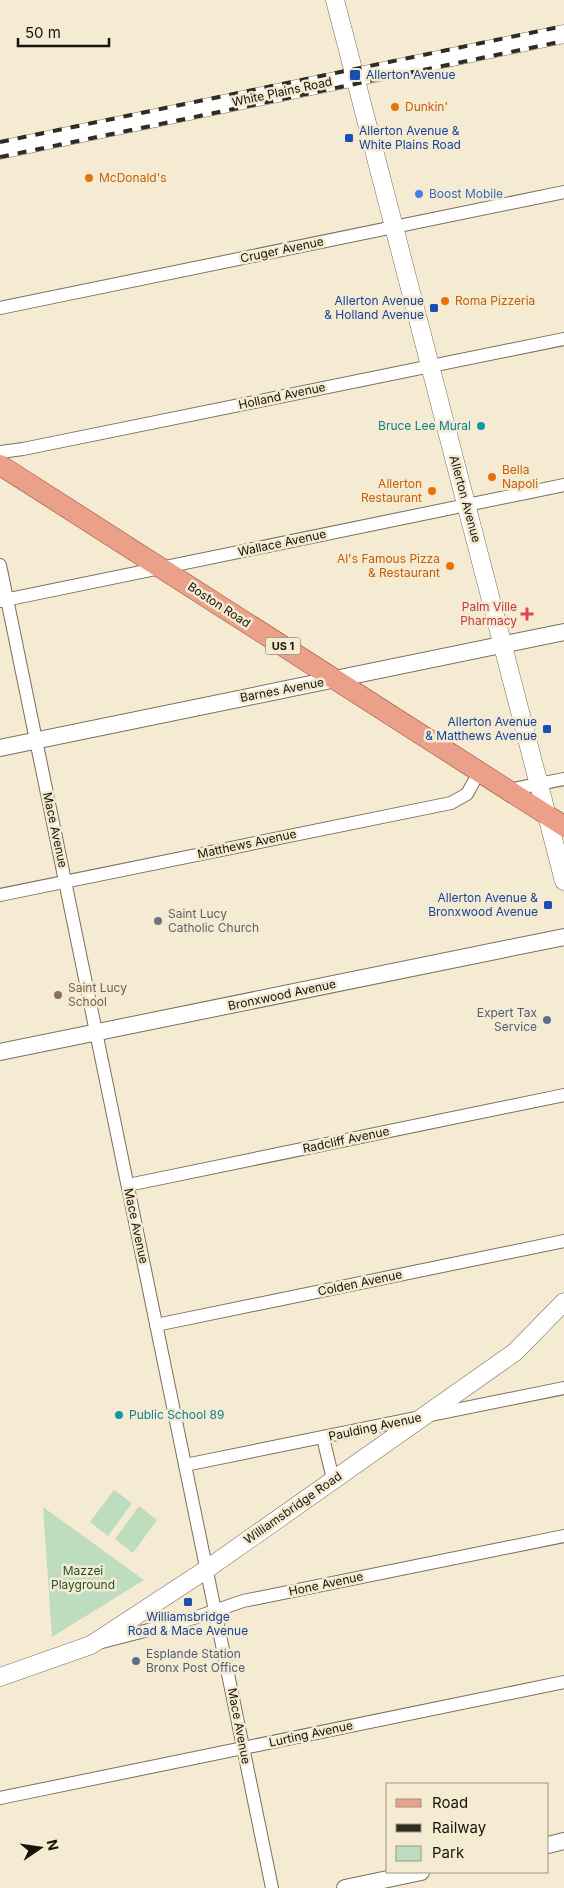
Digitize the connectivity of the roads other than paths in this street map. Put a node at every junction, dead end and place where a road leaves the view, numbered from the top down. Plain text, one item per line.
1 (335, 0) edge
2 (564, 34) edge
3 (355, 77) junction
4 (0, 150) edge
5 (564, 192) edge
6 (394, 227) junction
7 (0, 308) edge
8 (564, 338) edge
9 (430, 366) junction
10 (0, 452) edge
11 (0, 465) edge
12 (564, 485) edge
13 (466, 505) junction
14 (0, 565) edge
15 (161, 568) junction
16 (4, 601) edge
17 (564, 632) edge
18 (503, 644) junction
19 (334, 679) junction
20 (36, 740) junction
21 (0, 748) edge
22 (479, 772) junction
23 (564, 779) edge
24 (539, 784) junction
25 (508, 790) junction
26 (547, 815) junction
27 (564, 826) edge
28 (65, 881) junction
29 (564, 882) edge
30 (0, 895) edge
31 (564, 937) edge
32 (96, 1032) junction
33 (0, 1052) edge
34 (564, 1095) edge
35 (128, 1185) junction
36 (564, 1242) edge
37 (564, 1302) edge
38 (156, 1325) junction
39 (564, 1388) edge
40 (422, 1418) junction
41 (323, 1438) junction
42 (185, 1465) junction
43 (333, 1480) junction
44 (564, 1536) edge
45 (206, 1569) junction
46 (215, 1610) junction
47 (91, 1645) junction
48 (0, 1676) edge
49 (564, 1682) edge
50 (243, 1748) junction
51 (0, 1798) edge
52 (564, 1841) edge
53 (549, 1845) edge
54 (416, 1873) edge
55 (272, 1888) edge
56 (345, 1888) edge

1 - 3 main road, Allerton Avenue
2 - 3 main road, White Plains Road
3 - 4 main road, White Plains Road
3 - 6 main road, Allerton Avenue
5 - 6 street, Cruger Avenue
6 - 7 street, Cruger Avenue
6 - 9 main road, Allerton Avenue
8 - 9 street, Holland Avenue
9 - 10 street, Holland Avenue
9 - 13 main road, Allerton Avenue
11 - 15 main road, Boston Road / US 1
12 - 13 street, Wallace Avenue
13 - 15 street, Wallace Avenue
13 - 18 main road, Allerton Avenue
14 - 16 street, Mace Avenue
15 - 16 street, Wallace Avenue
15 - 19 main road, Boston Road / US 1
16 - 20 street, Mace Avenue
17 - 18 street, Barnes Avenue
18 - 19 street, Barnes Avenue
18 - 24 main road, Allerton Avenue
19 - 20 street, Barnes Avenue
19 - 22 main road, Boston Road / US 1
20 - 21 street, Barnes Avenue
20 - 28 street, Mace Avenue
22 - 25 main road, Boston Road / US 1
22 - 28 street, Matthews Avenue
23 - 24 street
24 - 25 street
24 - 26 main road, Allerton Avenue
25 - 26 main road, Boston Road / US 1
26 - 27 main road, Boston Road / US 1
26 - 29 main road, Allerton Avenue
28 - 30 street, Matthews Avenue
28 - 32 street, Mace Avenue
31 - 32 street, Bronxwood Avenue
32 - 33 street, Bronxwood Avenue
32 - 35 street, Mace Avenue
34 - 35 street, Radcliff Avenue
35 - 38 street, Mace Avenue
36 - 38 street, Colden Avenue
37 - 40 main road, Williamsbridge Road
38 - 42 street, Mace Avenue
39 - 40 street, Paulding Avenue
40 - 41 street, Paulding Avenue
40 - 43 main road, Williamsbridge Road
41 - 42 street, Paulding Avenue
41 - 43 street
42 - 45 street, Mace Avenue
43 - 45 main road, Williamsbridge Road
44 - 46 street, Hone Avenue
45 - 46 street, Mace Avenue
45 - 47 main road, Williamsbridge Road
46 - 47 street, Hone Avenue
46 - 50 street, Mace Avenue
47 - 48 main road, Williamsbridge Road
49 - 50 street, Lurting Avenue
50 - 51 street, Lurting Avenue
50 - 55 street, Mace Avenue
52 - 53 street
54 - 56 street

